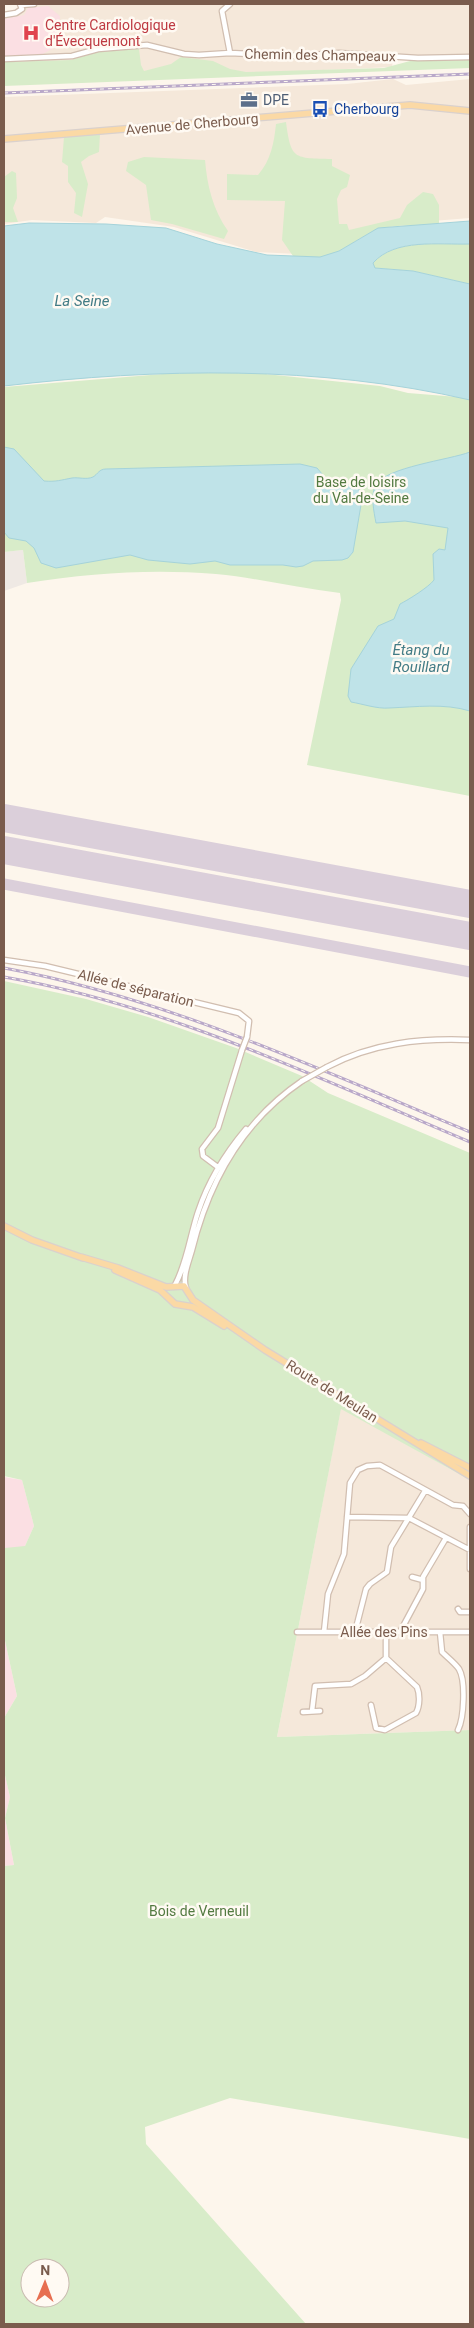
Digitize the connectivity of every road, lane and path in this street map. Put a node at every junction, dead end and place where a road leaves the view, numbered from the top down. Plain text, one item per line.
1 (21, 4) edge
2 (34, 4) edge
3 (230, 4) edge
4 (4, 15) edge
5 (230, 53) junction
6 (470, 57) edge
7 (4, 59) edge
8 (470, 110) edge
9 (4, 139) edge
10 (4, 960) edge
11 (470, 1040) edge
12 (220, 1169) junction
13 (4, 1226) edge
14 (81, 1257) junction
15 (174, 1286) junction
16 (188, 1291) junction
17 (169, 1298) junction
18 (182, 1305) junction
19 (265, 1350) junction
20 (399, 1432) junction
21 (470, 1468) edge
22 (470, 1476) edge
23 (424, 1491) junction
24 (470, 1514) edge
25 (347, 1517) junction
26 (409, 1518) junction
27 (470, 1527) edge
28 (446, 1538) junction
29 (470, 1550) edge
30 (470, 1569) edge
31 (412, 1577) dead end
32 (423, 1580) junction
33 (458, 1609) dead end
34 (470, 1612) edge
35 (297, 1632) dead end
36 (324, 1632) junction
37 (356, 1632) junction
38 (386, 1632) junction
39 (400, 1632) junction
40 (440, 1632) junction
41 (470, 1632) edge
42 (386, 1658) junction
43 (371, 1706) dead end
44 (470, 1708) edge
45 (464, 1709) junction
46 (320, 1710) dead end
47 (312, 1711) junction
48 (303, 1712) dead end
49 (458, 1730) dead end

1 - 2 street
1 - 4 street
3 - 5 street
5 - 6 street, Chemin des Champeaux
5 - 7 street, Chemin des Champeaux
8 - 9 main road, Avenue de Cherbourg
10 - 12 street, Allée de séparation, bridge
11 - 12 street, bridge
12 - 15 street
12 - 16 street
13 - 14 main road
14 - 15 main road
14 - 17 main road
15 - 16 main road
15 - 17 main road
16 - 18 main road
16 - 19 main road, Route de Meulan
17 - 18 main road
18 - 19 main road, Route de Meulan
19 - 20 main road, Route de Meulan
20 - 21 main road, Route de Meulan
20 - 22 main road, Route de Meulan
23 - 24 street
23 - 25 street
23 - 26 street
25 - 26 street
25 - 36 street
26 - 28 street
26 - 37 street
27 - 29 street
28 - 29 street
28 - 32 street
29 - 30 street
31 - 32 street
32 - 39 street
33 - 34 street
35 - 36 street, Allée des Pins
36 - 37 street, Allée des Pins
37 - 38 street, Allée des Pins
38 - 39 street, Allée des Pins
38 - 42 street
39 - 40 street, Allée des Pins
40 - 41 street, Allée des Pins
40 - 45 street
42 - 43 street
42 - 47 street
44 - 45 street
45 - 49 street
46 - 47 street
47 - 48 street

